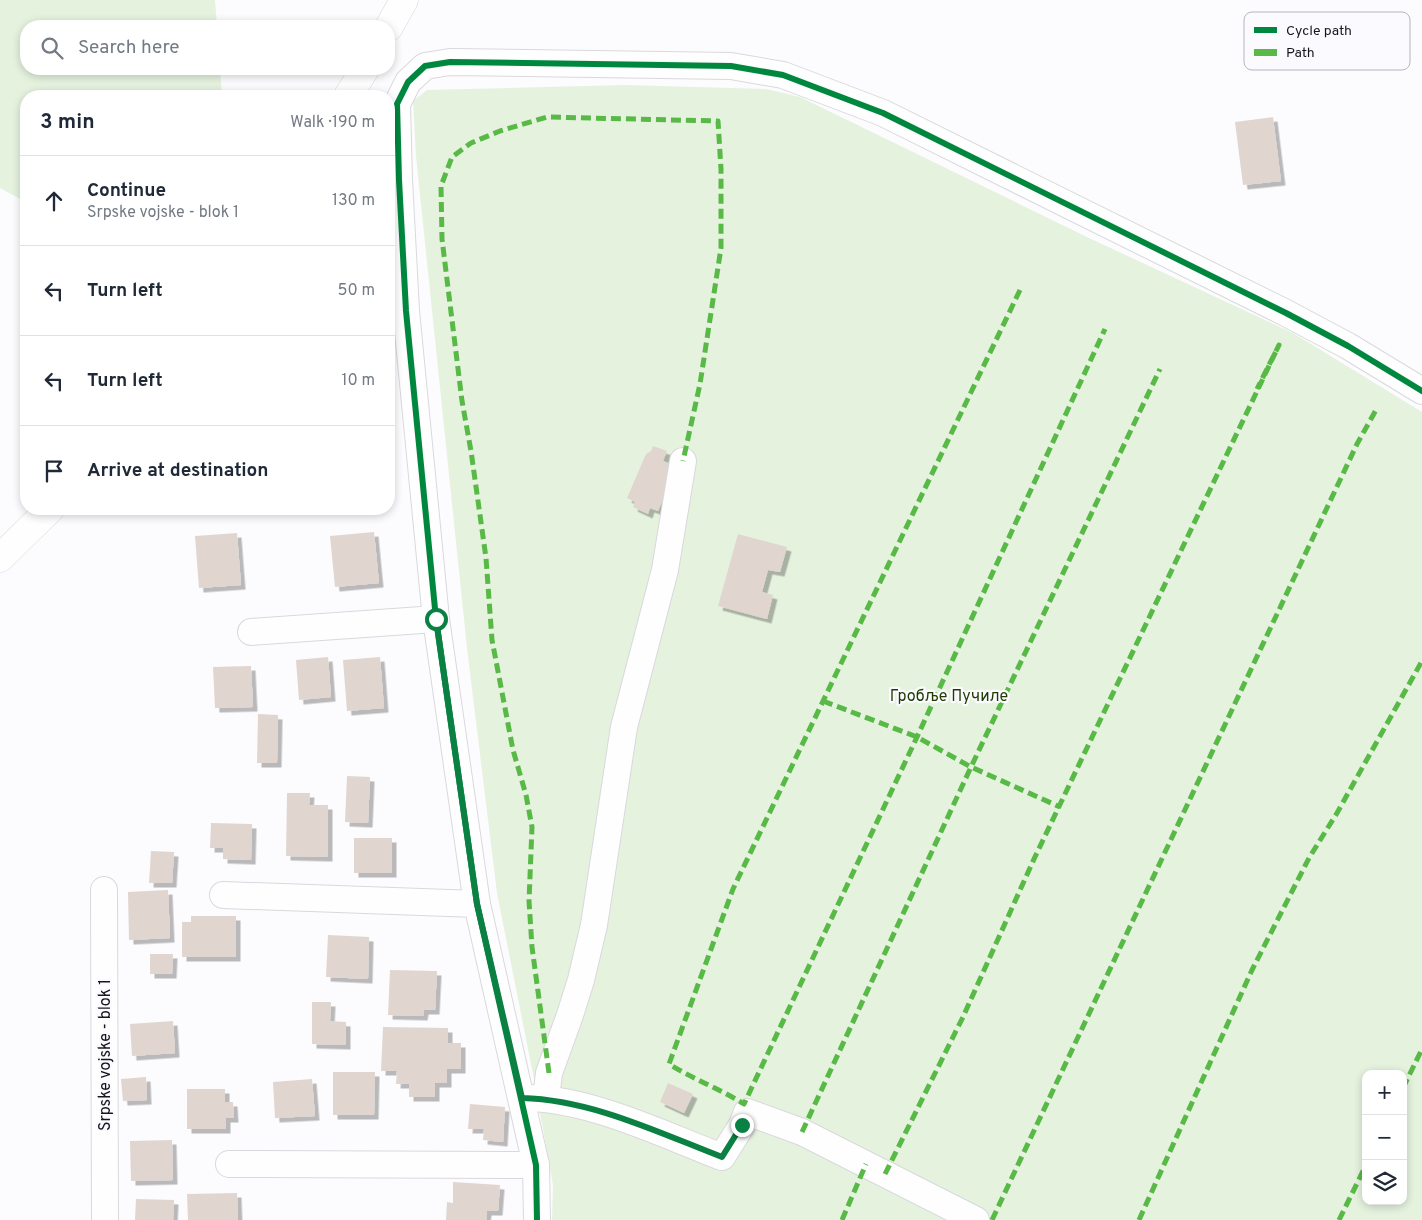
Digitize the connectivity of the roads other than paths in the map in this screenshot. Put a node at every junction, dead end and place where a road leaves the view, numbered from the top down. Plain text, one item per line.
1 (404, 0) edge
2 (393, 20) edge
3 (360, 75) edge
4 (352, 90) edge
5 (1422, 391) edge
6 (683, 461) dead end
7 (44, 515) edge
8 (0, 558) edge
9 (436, 619) junction
10 (251, 632) dead end
11 (104, 890) dead end
12 (223, 895) dead end
13 (477, 904) junction
14 (534, 1098) junction
15 (229, 1164) dead end
16 (536, 1165) junction
17 (105, 1220) edge
18 (537, 1220) edge
19 (976, 1220) edge

1 - 2 main road
3 - 4 main road
5 - 9 street
6 - 14 street
7 - 8 main road
9 - 10 street
9 - 13 street
11 - 17 street, Srpske vojske - blok 1
12 - 13 street
13 - 14 street
14 - 16 street
14 - 19 street
15 - 16 street
16 - 18 street

